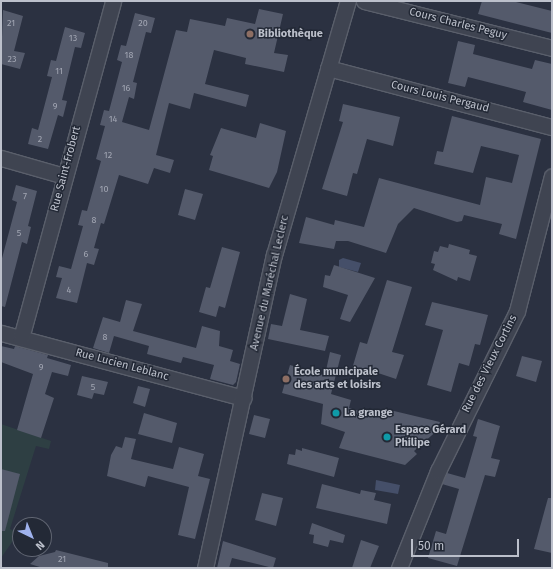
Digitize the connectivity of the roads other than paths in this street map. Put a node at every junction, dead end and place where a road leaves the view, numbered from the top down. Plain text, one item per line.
1 (113, 1) edge
2 (348, 1) edge
3 (364, 1) edge
4 (552, 48) edge
5 (328, 68) junction
6 (552, 127) edge
7 (1, 158) edge
8 (64, 176) junction
9 (552, 176) edge
10 (1, 333) edge
11 (21, 338) junction
12 (243, 398) junction
13 (205, 568) edge
14 (399, 568) edge

1 - 8 street, Rue Saint-Frobert
2 - 5 street, Avenue du Maréchal Leclerc
3 - 4 street, Cours Charles Peguy
5 - 6 street, Cours Louis Pergaud
5 - 12 street, Avenue du Maréchal Leclerc
7 - 8 street
8 - 11 street, Rue Saint-Frobert
9 - 14 street, Rue des Vieux Cortins
10 - 11 street, Rue Lucien Leblanc
11 - 12 street, Rue Lucien Leblanc
12 - 13 street, Avenue du Maréchal Leclerc

